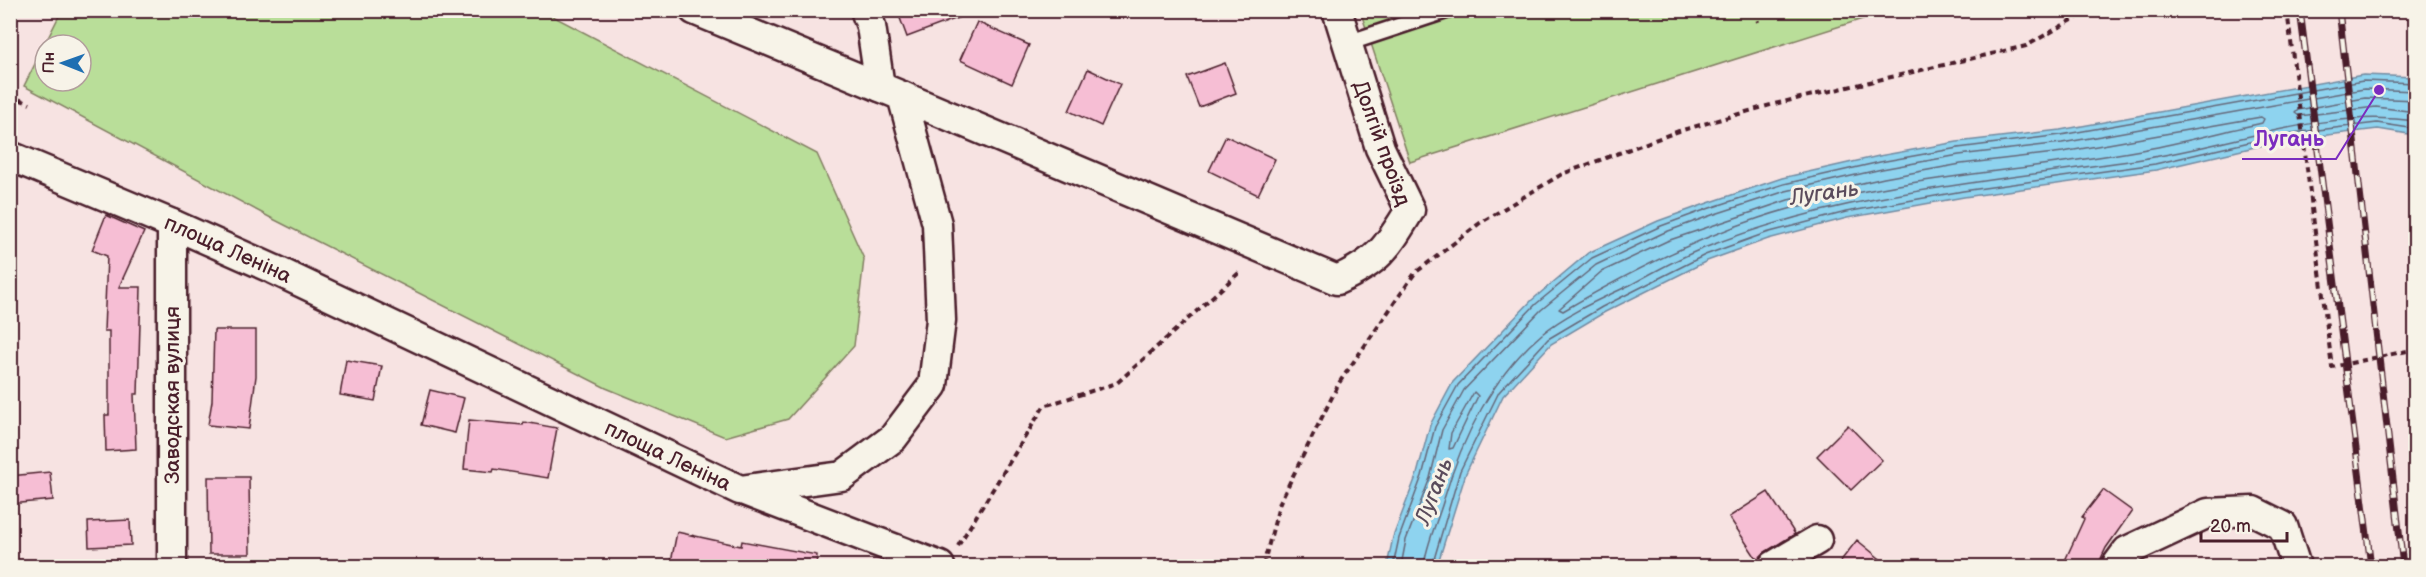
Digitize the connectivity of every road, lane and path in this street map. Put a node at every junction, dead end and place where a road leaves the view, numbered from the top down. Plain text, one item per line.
1 (694, 10) edge
2 (865, 10) edge
3 (1337, 10) edge
4 (1448, 10) edge
5 (1755, 10) edge
6 (2090, 10) edge
7 (2287, 10) edge
8 (1758, 22) dead end
9 (1348, 43) junction
10 (891, 91) junction
11 (10, 95) edge
12 (30, 104) dead end
13 (10, 156) edge
14 (172, 224) junction
15 (1264, 249) junction
16 (2415, 349) edge
17 (740, 490) junction
18 (1817, 540) dead end
19 (946, 562) edge
20 (172, 567) edge
21 (1263, 567) edge
22 (1773, 567) edge
23 (2116, 567) edge
24 (2296, 567) edge

1 - 10 street
2 - 10 street, площа Леніна
3 - 9 street, Долгій проїзд
4 - 9 lane
5 - 8 path
6 - 21 path
7 - 16 path
9 - 15 street, Долгій проїзд
10 - 15 street
10 - 17 street, площа Леніна
11 - 12 path
13 - 14 street, площа Леніна
14 - 17 street, площа Леніна
14 - 20 street, Заводская вулиця
15 - 19 path
17 - 19 street
18 - 22 street
23 - 24 street

